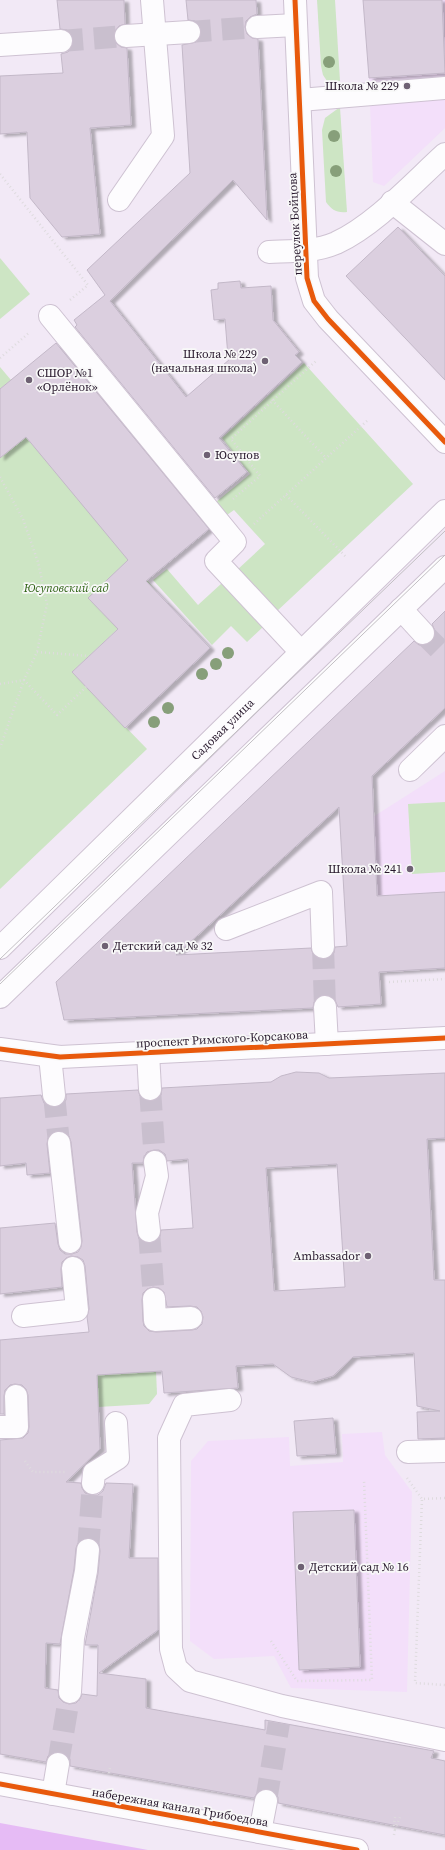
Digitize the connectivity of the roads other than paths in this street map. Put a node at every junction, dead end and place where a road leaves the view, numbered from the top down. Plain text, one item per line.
1 (152, 0) edge
2 (295, 0) edge
3 (296, 25) junction
4 (257, 27) tunnel mouth
5 (189, 32) tunnel mouth
6 (154, 34) junction
7 (126, 36) tunnel mouth
8 (61, 41) tunnel mouth
9 (0, 45) edge
10 (445, 88) edge
11 (300, 100) junction
12 (445, 154) edge
13 (119, 200) dead end
14 (392, 202) junction
15 (445, 244) edge
16 (304, 250) junction
17 (269, 252) dead end
18 (50, 316) road end
19 (445, 442) edge
20 (445, 511) edge
21 (445, 567) edge
22 (401, 610) junction
23 (423, 632) tunnel mouth
24 (301, 652) junction
25 (445, 736) edge
26 (410, 770) dead end
27 (226, 929) dead end
28 (323, 947) tunnel mouth
29 (0, 948) edge
30 (0, 997) edge
31 (325, 1007) tunnel mouth
32 (445, 1038) edge
33 (327, 1044) junction
34 (0, 1049) edge
35 (148, 1053) junction
36 (50, 1056) junction
37 (150, 1089) tunnel mouth
38 (54, 1095) tunnel mouth
39 (59, 1143) tunnel mouth
40 (155, 1162) tunnel mouth
41 (149, 1231) tunnel mouth
42 (70, 1242) dead end
43 (73, 1268) dead end
44 (154, 1299) tunnel mouth
45 (23, 1316) dead end
46 (191, 1318) dead end
47 (16, 1396) dead end
48 (230, 1400) dead end
49 (116, 1423) dead end
50 (0, 1427) edge
51 (445, 1451) edge
52 (408, 1452) dead end
53 (93, 1478) road end
54 (88, 1550) tunnel mouth
55 (70, 1692) tunnel mouth
56 (445, 1740) edge
57 (58, 1764) tunnel mouth
58 (0, 1784) edge
59 (53, 1794) junction
60 (266, 1801) tunnel mouth
61 (260, 1832) junction
62 (357, 1850) edge

1 - 6 street
2 - 3 street, переулок Бойцова
3 - 4 street
3 - 11 street, переулок Бойцова
5 - 6 street
6 - 7 street
6 - 13 street
8 - 9 street
10 - 11 street
11 - 16 street, переулок Бойцова
12 - 14 street
14 - 15 street
14 - 16 street
16 - 17 street
16 - 19 street, переулок Бойцова
18 - 24 street
20 - 24 street, Садовая улица
21 - 22 street
22 - 23 street
22 - 30 street
24 - 29 street, Садовая улица
25 - 26 street
27 - 28 street
31 - 33 street
32 - 33 street, проспект Римского-Корсакова
33 - 35 street, проспект Римского-Корсакова
34 - 36 street, проспект Римского-Корсакова
35 - 36 street, проспект Римского-Корсакова
35 - 37 street
36 - 38 street
39 - 42 street
40 - 41 street
43 - 45 street
44 - 46 street
47 - 50 street
48 - 56 street
49 - 53 street
51 - 52 street
54 - 55 street
57 - 59 street
58 - 59 street, набережная канала Грибоедова
59 - 61 street, набережная канала Грибоедова
60 - 61 street
61 - 62 street, набережная канала Грибоедова

